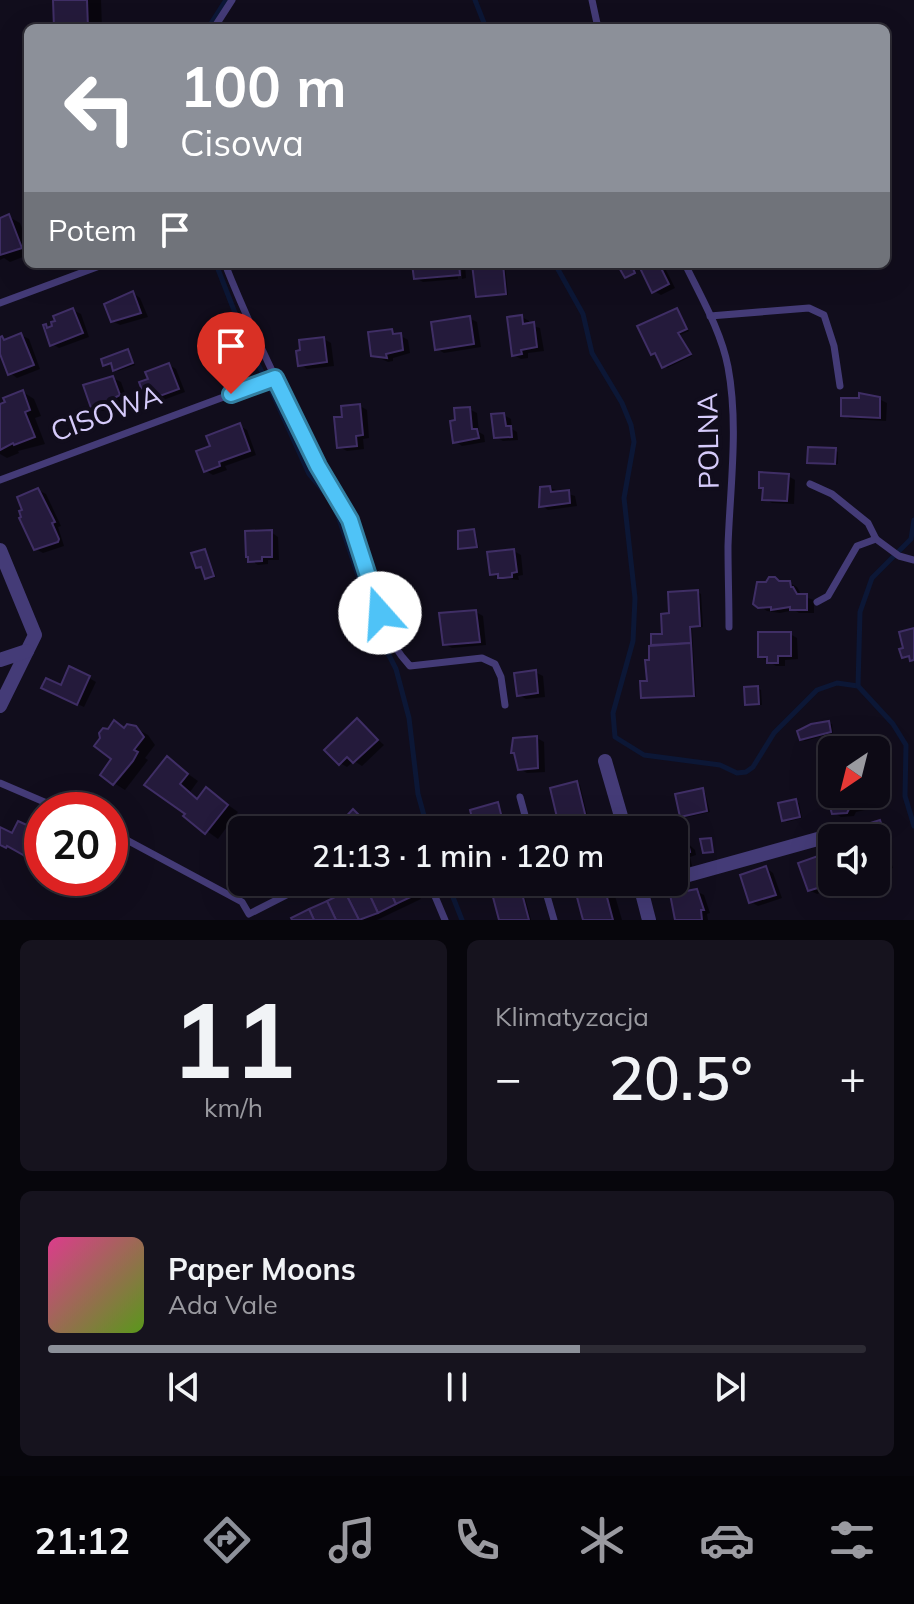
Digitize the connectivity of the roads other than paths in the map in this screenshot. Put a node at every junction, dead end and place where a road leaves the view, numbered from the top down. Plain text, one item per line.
1 (232, 0) edge
2 (592, 0) edge
3 (217, 24) edge
4 (597, 24) edge
5 (94, 268) edge
6 (227, 268) edge
7 (687, 268) edge
8 (0, 303) edge
9 (710, 316) junction
10 (275, 378) junction
11 (840, 386) dead end
12 (0, 480) edge
13 (810, 484) dead end
14 (876, 539) junction
15 (0, 550) edge
16 (914, 560) edge
17 (817, 602) dead end
18 (729, 627) dead end
19 (27, 651) junction
20 (0, 660) edge
21 (505, 705) dead end
22 (0, 706) edge
23 (605, 761) dead end
24 (0, 783) edge
25 (24, 793) edge
26 (520, 797) dead end
27 (525, 816) edge
28 (621, 816) edge
29 (818, 839) edge
30 (128, 841) edge
31 (688, 875) edge
32 (228, 894) edge
33 (231, 896) edge
34 (284, 896) edge
35 (435, 896) edge
36 (547, 896) edge
37 (643, 896) edge
38 (445, 920) edge
39 (554, 920) edge
40 (649, 920) edge

1 - 3 lane
2 - 4 lane
5 - 8 lane
6 - 10 lane
7 - 9 lane, POLNA
9 - 11 lane
9 - 18 lane, POLNA
10 - 12 lane, CISOWA
10 - 21 lane
13 - 14 lane
14 - 16 lane
14 - 17 lane
15 - 19 street
19 - 20 street
19 - 22 street
23 - 28 street
24 - 25 lane
26 - 27 lane
29 - 31 street
30 - 32 lane
33 - 34 lane
35 - 38 lane
36 - 39 lane
37 - 40 street

